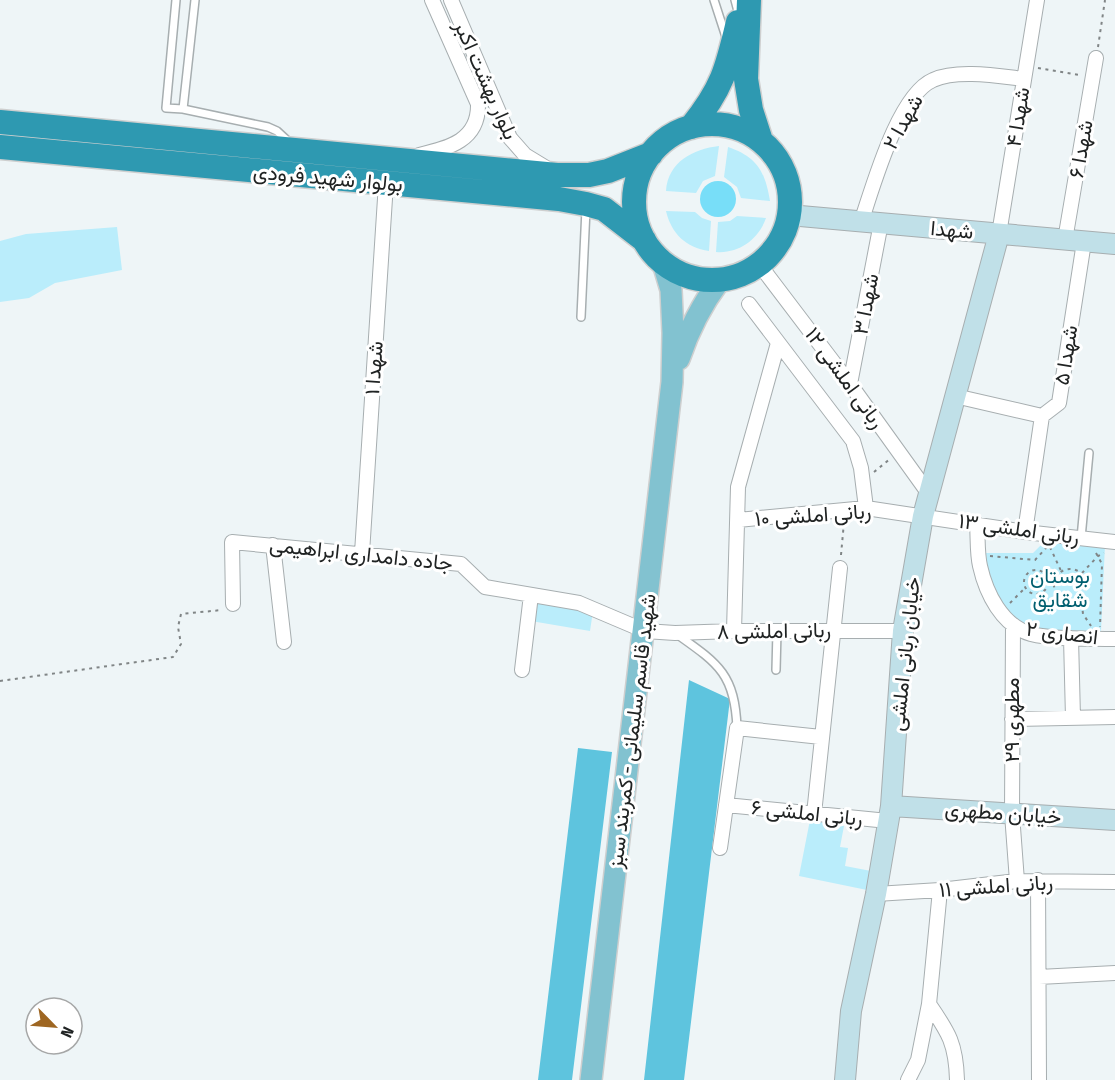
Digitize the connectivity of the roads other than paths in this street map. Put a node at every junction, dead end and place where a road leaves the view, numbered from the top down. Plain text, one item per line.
1 (176, 0) edge
2 (195, 0) edge
3 (432, 0) edge
4 (451, 0) edge
5 (714, 0) edge
6 (1037, 0) edge
7 (742, 4) edge
8 (731, 50) junction
9 (1096, 58) road end
10 (1025, 73) junction
11 (183, 109) junction
12 (0, 122) edge
13 (691, 127) junction
14 (761, 141) junction
15 (0, 147) edge
16 (296, 149) junction
17 (651, 154) junction
18 (400, 159) junction
19 (558, 175) junction
20 (386, 183) junction
21 (586, 204) junction
22 (789, 215) junction
23 (861, 222) junction
24 (881, 223) junction
25 (999, 234) junction
26 (644, 240) junction
27 (1075, 241) junction
28 (1115, 244) edge
29 (663, 263) junction
30 (759, 264) junction
31 (720, 280) junction
32 (749, 304) dead end
33 (581, 317) dead end
34 (778, 343) junction
35 (672, 382) junction
36 (850, 384) junction
37 (955, 396) junction
38 (1042, 416) junction
39 (1089, 453) dead end
40 (929, 494) junction
41 (866, 508) junction
42 (923, 516) junction
43 (738, 520) junction
44 (977, 524) junction
45 (1025, 532) junction
46 (1081, 538) junction
47 (273, 545) junction
48 (1111, 547) edge
49 (362, 554) junction
50 (840, 568) road end
51 (531, 595) junction
52 (233, 604) road end
53 (1013, 626) junction
54 (833, 630) junction
55 (645, 631) junction
56 (734, 631) junction
57 (777, 631) junction
58 (903, 631) junction
59 (675, 633) junction
60 (1071, 638) junction
61 (1115, 639) edge
62 (284, 642) dead end
63 (522, 670) dead end
64 (776, 670) dead end
65 (1115, 717) edge
66 (1072, 718) junction
67 (1012, 719) junction
68 (737, 728) junction
69 (821, 737) junction
70 (726, 805) junction
71 (814, 814) junction
72 (890, 814) junction
73 (1011, 814) junction
74 (1115, 820) edge
75 (720, 848) dead end
76 (1038, 880) junction
77 (1017, 881) junction
78 (1115, 882) edge
79 (940, 890) junction
80 (876, 894) junction
81 (1115, 973) edge
82 (1039, 977) junction
83 (929, 1004) junction
84 (591, 1080) edge
85 (845, 1080) edge
86 (908, 1080) edge
87 (957, 1080) edge
88 (1039, 1080) edge

1 - 11 lane
2 - 11 lane
3 - 18 street, بلوار بهشت اکبر
4 - 19 street, بلوار بهشت اکبر
5 - 8 lane
6 - 10 street, شهدا ۴
7 - 8 highway
7 - 14 highway
8 - 13 highway
9 - 27 street, شهدا ۶
10 - 23 street, شهدا ۲
10 - 25 street, شهدا ۴
11 - 16 lane
12 - 16 highway, بولوار شهید فرودی
13 - 14 highway
13 - 17 highway
14 - 22 highway
15 - 20 highway, بولوار شهید فرودی
16 - 18 highway, بولوار شهید فرودی
17 - 19 highway, بولوار شهید فرودی
17 - 26 highway
18 - 19 highway, بولوار شهید فرودی
20 - 21 highway, بولوار شهید فرودی
20 - 49 street, شهدا ۱
21 - 26 highway, بولوار شهید فرودی
21 - 33 lane
22 - 23 street, شهدا
22 - 30 highway
23 - 24 street, شهدا
24 - 25 street, شهدا
24 - 36 street, شهدا ۳
25 - 27 street, شهدا
25 - 37 street, خیابان ربانی املشی
26 - 29 highway
27 - 28 street, شهدا
27 - 38 street, شهدا ۵
29 - 31 highway
29 - 35 main road
30 - 31 highway
30 - 36 street, ربانی املشی ۱۲
31 - 35 main road
32 - 34 street
34 - 41 street
34 - 43 street
35 - 55 main road, شهید قاسم سلیمانی - کمربند سبز
36 - 40 street, ربانی املشی ۱۲
37 - 38 street
37 - 40 street, خیابان ربانی املشی
38 - 45 street
39 - 46 lane
40 - 42 street, خیابان ربانی املشی
41 - 42 street, ربانی املشی ۱۰
41 - 43 street, ربانی املشی ۱۰
42 - 44 street, ربانی املشی ۱۳
42 - 58 street, خیابان ربانی املشی
43 - 56 street
44 - 45 street, ربانی املشی ۱۳
44 - 53 street, انصاری ۲
45 - 46 street, ربانی املشی ۱۳
46 - 48 street, ربانی املشی ۱۳
47 - 49 street, جاده دامداری ابراهیمی
47 - 52 street, جاده دامداری ابراهیمی
47 - 62 street
49 - 51 street, جاده دامداری ابراهیمی
50 - 54 street
51 - 55 street, جاده دامداری ابراهیمی
51 - 63 street
53 - 60 street, انصاری ۲
53 - 67 street, مطهری ۲۹
54 - 57 street, ربانی املشی ۸
54 - 58 street, ربانی املشی ۸
54 - 69 street
55 - 59 street, ربانی املشی ۸
55 - 84 main road, شهید قاسم سلیمانی - کمربند سبز
56 - 57 street, ربانی املشی ۸
56 - 59 street, ربانی املشی ۸
57 - 64 lane
58 - 72 street, خیابان ربانی املشی
59 - 68 lane
60 - 61 street, انصاری ۲
60 - 66 street
65 - 66 street
66 - 67 street
67 - 73 street, مطهری ۲۹
68 - 69 street
68 - 70 street
69 - 71 street
70 - 71 street, ربانی املشی ۶
70 - 75 street
71 - 72 street, ربانی املشی ۶
72 - 73 street, خیابان مطهری
72 - 80 street, خیابان ربانی املشی
73 - 74 street, خیابان مطهری
73 - 77 street, مطهری ۲۹
76 - 77 street, ربانی املشی ۱۱
76 - 78 street, ربانی املشی ۱۱
76 - 82 street
77 - 79 street, ربانی املشی ۱۱
79 - 80 street, ربانی املشی ۱۱
79 - 83 street
80 - 85 street, خیابان ربانی املشی
81 - 82 street
82 - 88 street
83 - 86 street
83 - 87 street

